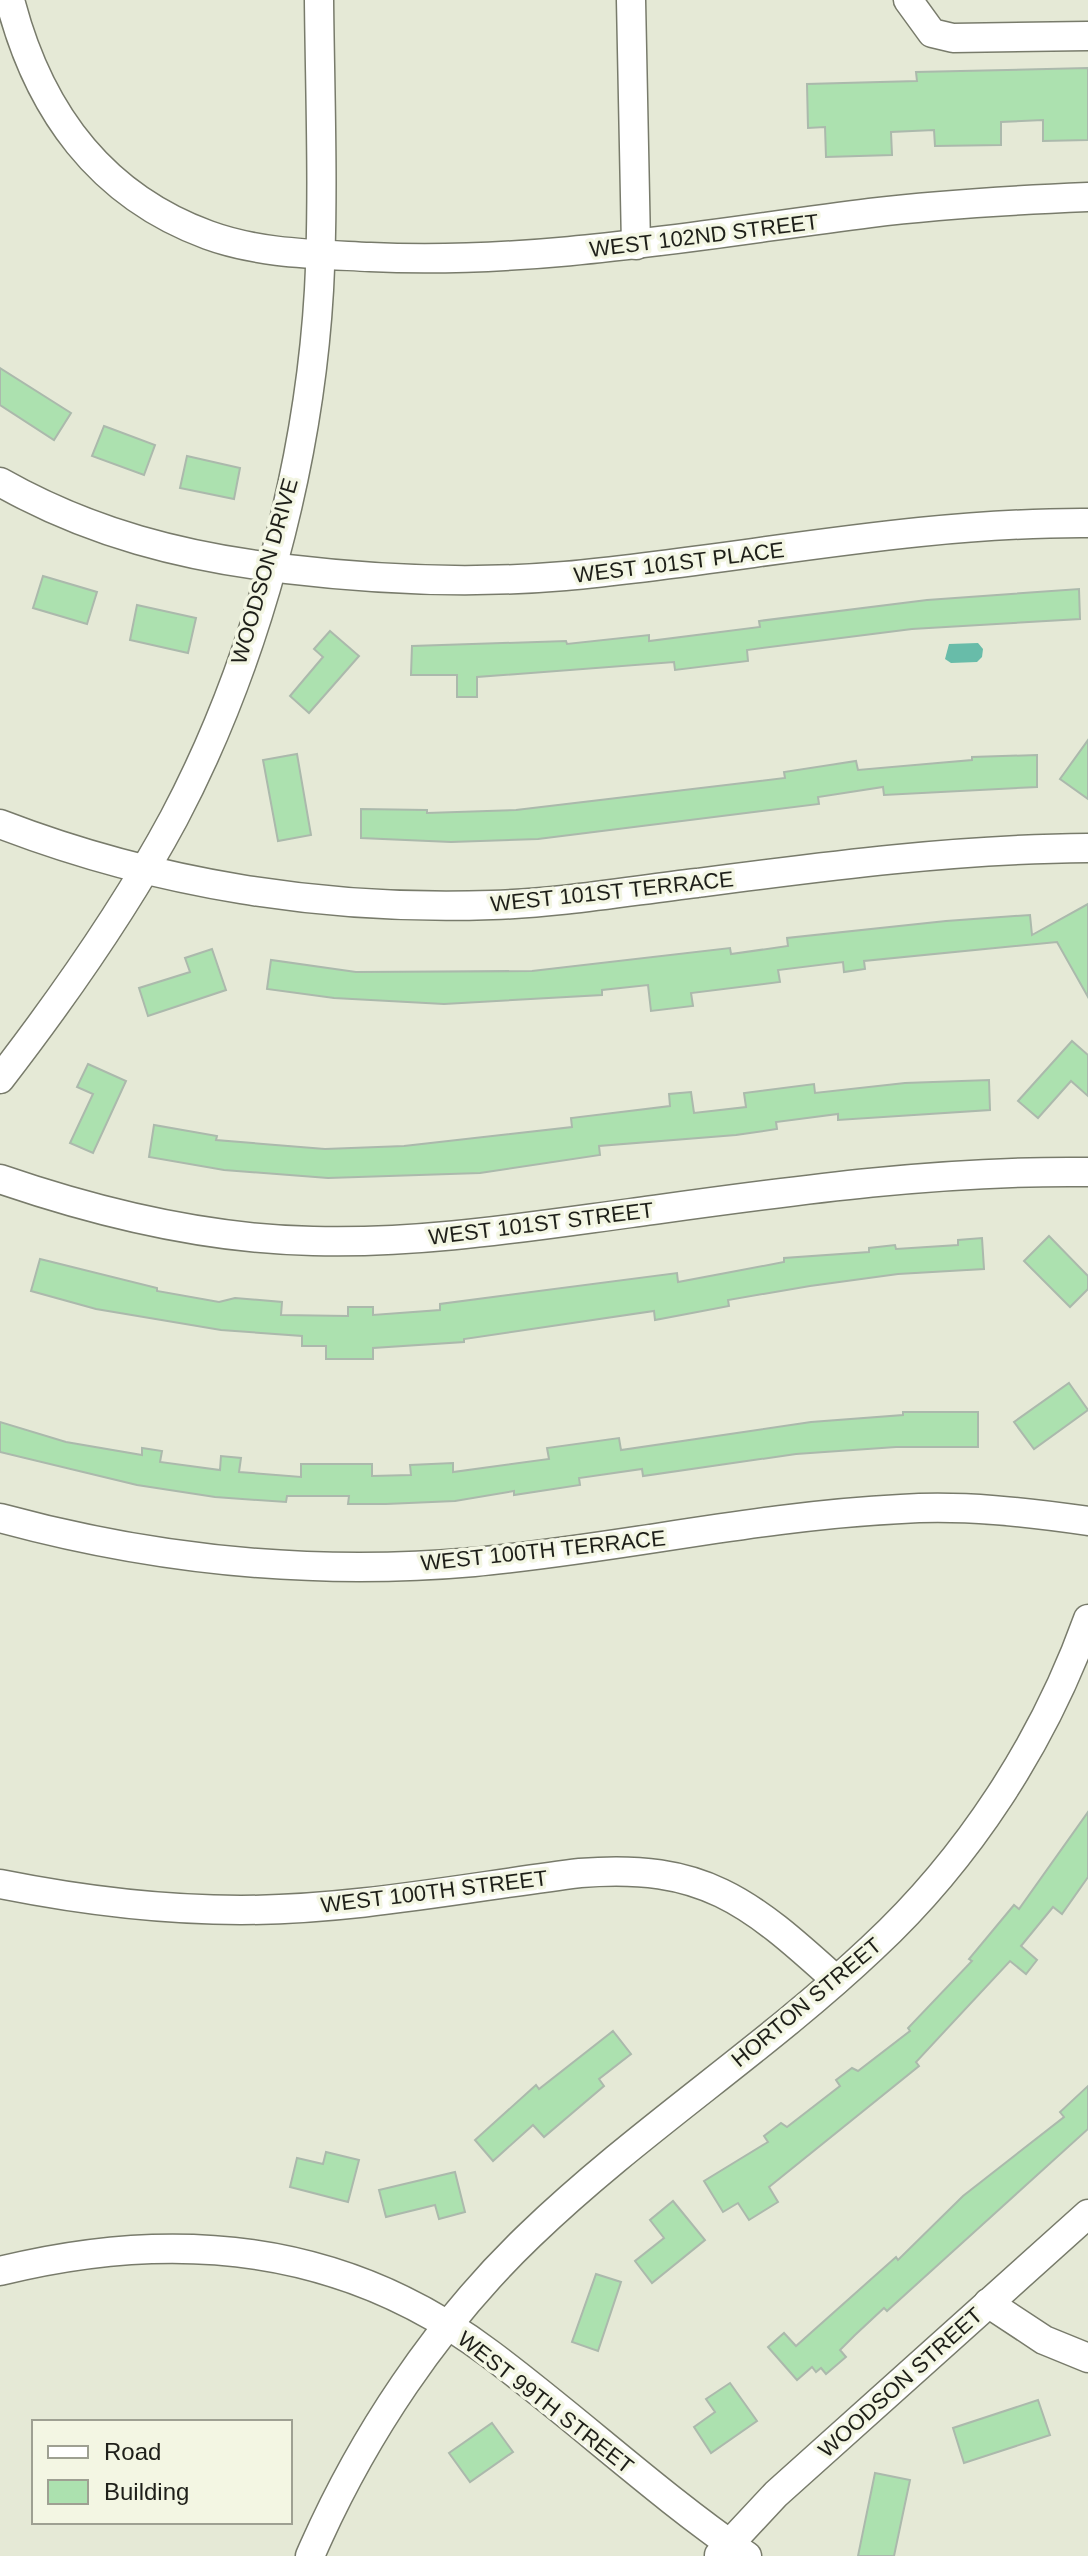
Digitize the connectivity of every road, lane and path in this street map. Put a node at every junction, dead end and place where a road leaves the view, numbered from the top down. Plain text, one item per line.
1 (10, 0) edge
2 (319, 0) edge
3 (631, 0) edge
4 (908, 0) edge
5 (1088, 36) edge
6 (1088, 197) edge
7 (636, 245) junction
8 (320, 254) junction
9 (0, 482) edge
10 (1088, 523) edge
11 (270, 567) junction
12 (0, 824) edge
13 (1088, 848) edge
14 (144, 870) junction
15 (0, 1079) edge
16 (1088, 1172) edge
17 (0, 1179) edge
18 (0, 1518) edge
19 (1088, 1521) edge
20 (1088, 1619) edge
21 (0, 1884) edge
22 (836, 1980) junction
23 (1088, 2214) edge
24 (0, 2271) edge
25 (988, 2303) junction
26 (449, 2326) junction
27 (1088, 2358) edge
28 (732, 2552) edge
29 (310, 2556) edge

1 - 8 street, WEST 102ND STREET
2 - 8 street, WOODSON DRIVE
3 - 7 street
4 - 5 street
6 - 7 street, WEST 102ND STREET
7 - 8 street, WEST 102ND STREET
8 - 11 street, WOODSON DRIVE
9 - 11 street, WEST 101ST PLACE
10 - 11 street, WEST 101ST PLACE
11 - 14 street, WOODSON DRIVE
12 - 14 street, WEST 101ST TERRACE
13 - 14 street, WEST 101ST TERRACE
14 - 15 street, WOODSON DRIVE
16 - 17 street, WEST 101ST STREET
18 - 19 street, WEST 100TH TERRACE
20 - 22 street, HORTON STREET
21 - 22 street, WEST 100TH STREET
22 - 26 street, HORTON STREET
23 - 25 street, WOODSON STREET
24 - 26 street, WEST 99TH STREET
25 - 27 street
25 - 28 street, WOODSON STREET
26 - 28 street, WEST 99TH STREET
26 - 29 street, HORTON STREET

